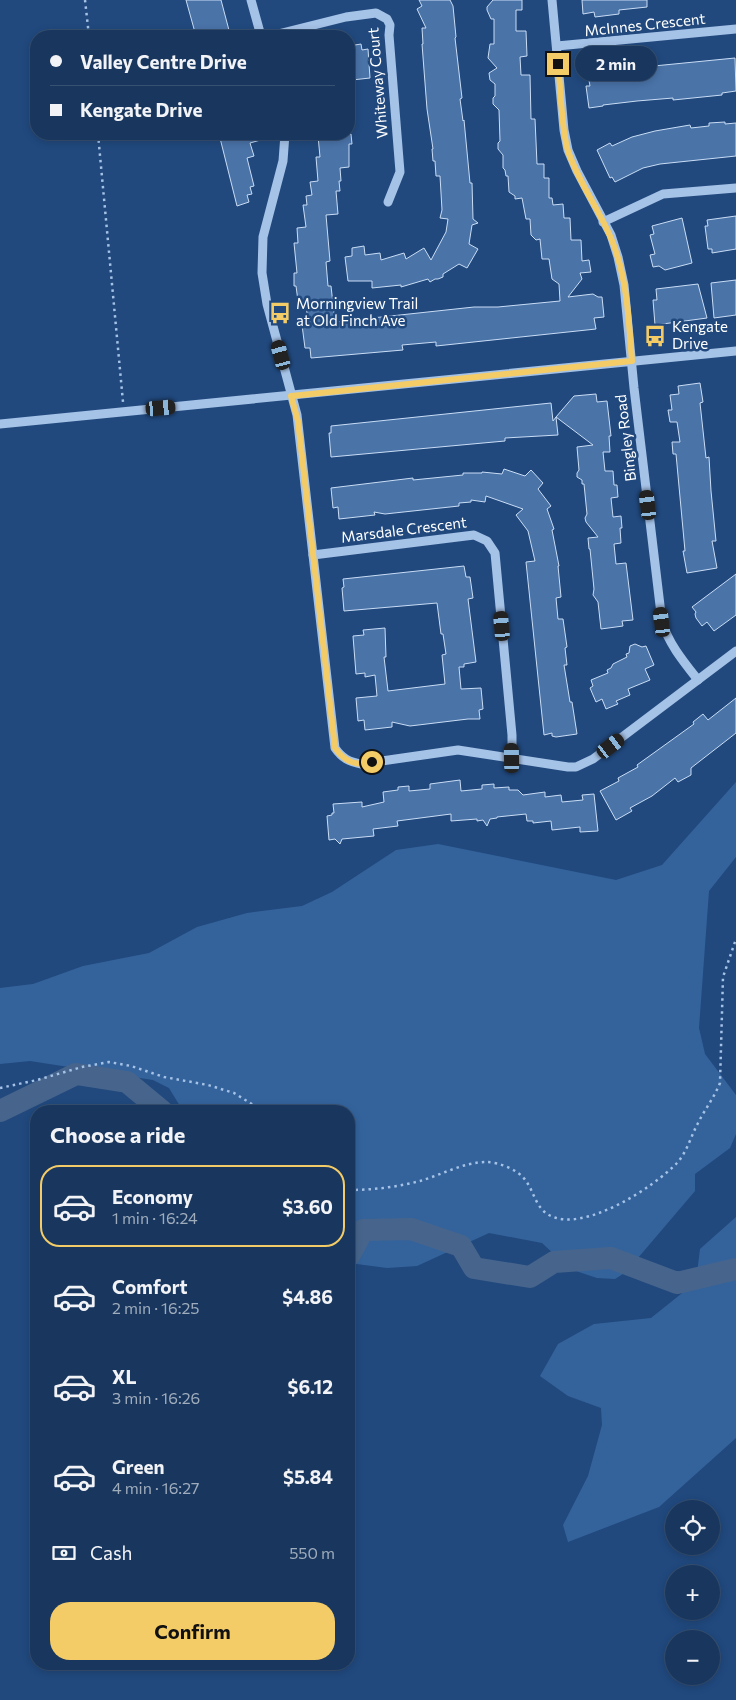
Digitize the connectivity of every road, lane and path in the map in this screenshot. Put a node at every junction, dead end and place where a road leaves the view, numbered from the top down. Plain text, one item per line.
1 (85, 0) edge
2 (251, 0) edge
3 (552, 0) edge
4 (736, 29) edge
5 (88, 30) edge
6 (259, 30) edge
7 (294, 30) edge
8 (557, 46) junction
9 (99, 140) edge
10 (284, 140) edge
11 (736, 188) edge
12 (388, 202) dead end
13 (603, 222) junction
14 (736, 351) edge
15 (632, 361) junction
16 (291, 396) junction
17 (124, 411) junction
18 (0, 424) edge
19 (313, 555) junction
20 (736, 651) edge
21 (698, 680) junction
22 (512, 758) junction
23 (736, 939) edge
24 (0, 1088) edge
25 (253, 1105) edge
26 (355, 1190) edge

1 - 5 path
2 - 6 street
3 - 8 street
4 - 8 street, McInnes Crescent
7 - 12 street, Whiteway Court
8 - 13 street
9 - 17 path
10 - 16 street
11 - 13 street
13 - 15 street
14 - 15 street
15 - 16 street
15 - 21 street, Bingley Road
16 - 17 street
16 - 19 street
17 - 18 street
19 - 22 street
19 - 22 street, Marsdale Crescent
20 - 21 street
21 - 22 street
23 - 26 path
24 - 25 path

